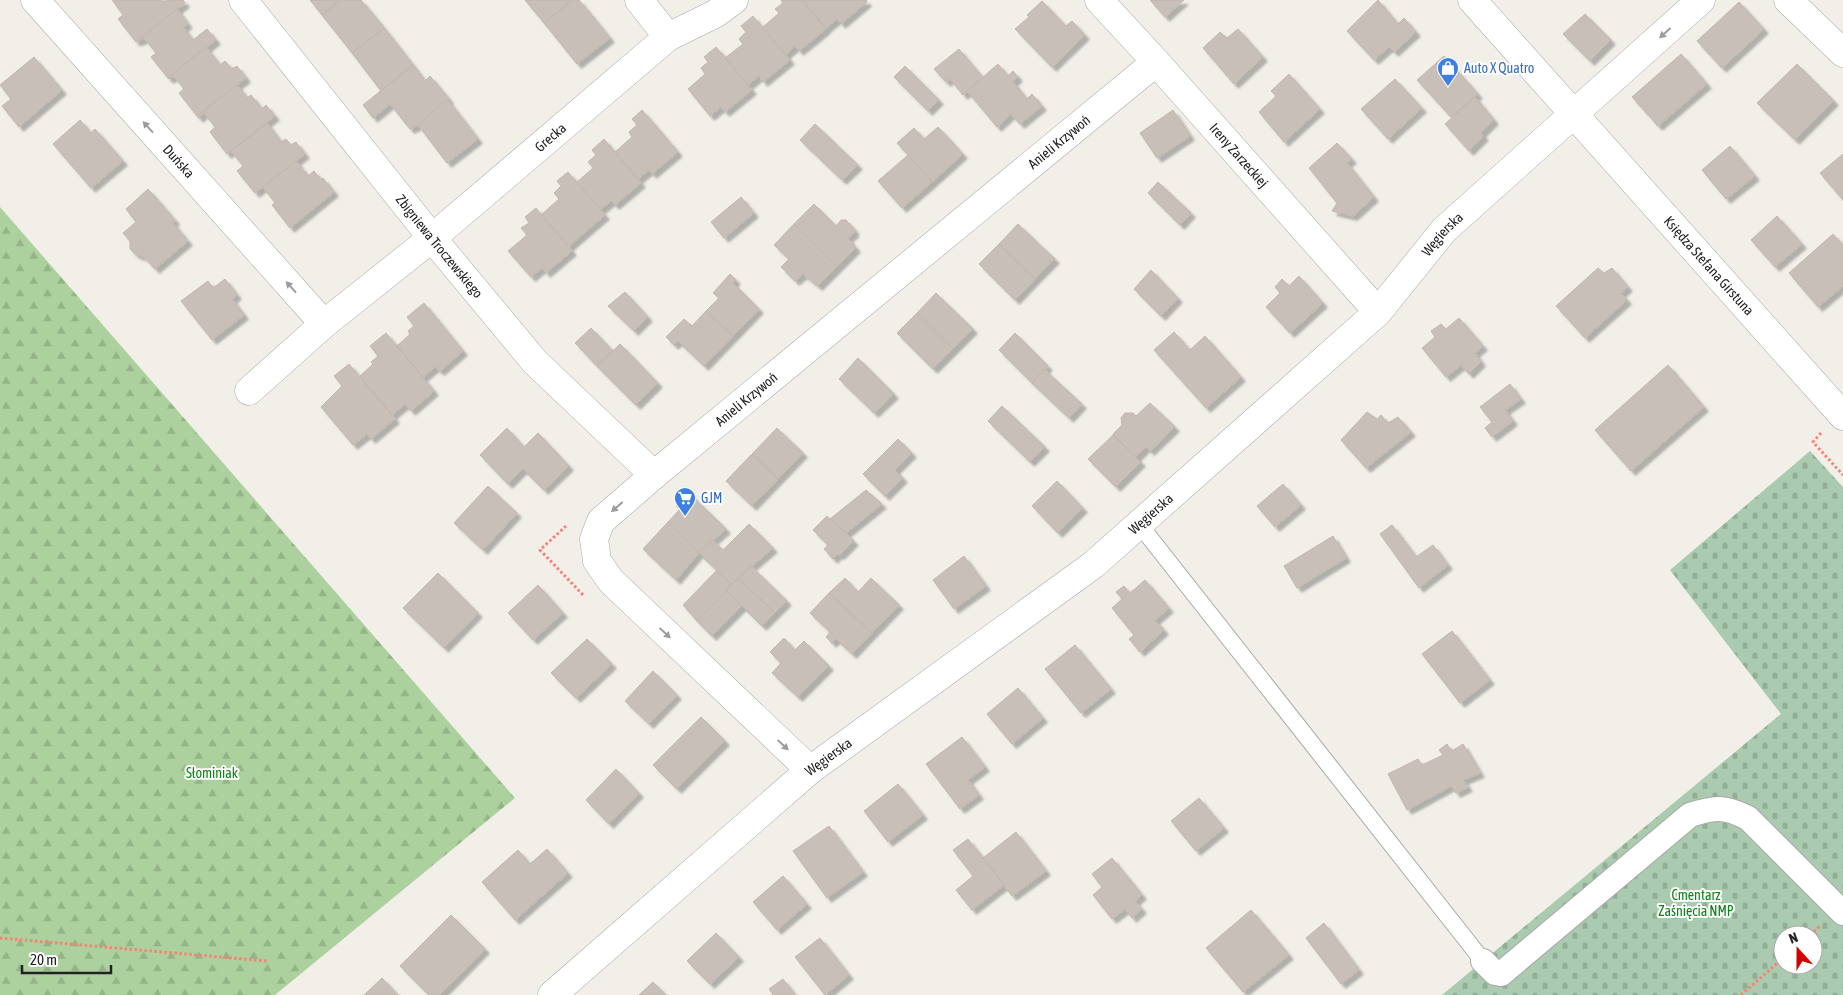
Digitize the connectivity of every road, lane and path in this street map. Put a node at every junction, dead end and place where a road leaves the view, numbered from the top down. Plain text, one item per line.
1 (34, 0) edge
2 (243, 0) edge
3 (639, 0) edge
4 (734, 0) edge
5 (1099, 0) edge
6 (1472, 0) edge
7 (1701, 0) edge
8 (1788, 0) edge
9 (668, 37) junction
10 (1843, 53) edge
11 (1156, 62) junction
12 (1575, 115) junction
13 (432, 238) junction
14 (1378, 312) junction
15 (324, 324) junction
16 (249, 391) dead end
17 (1833, 423) edge
18 (654, 475) junction
19 (1843, 475) edge
20 (568, 524) dead end
21 (1139, 524) junction
22 (586, 598) dead end
23 (810, 770) junction
24 (1843, 913) edge
25 (0, 938) edge
26 (267, 961) dead end
27 (1483, 961) joint
28 (1773, 967) edge
29 (563, 992) edge
30 (1741, 995) edge

15 -> 1 street, Duńska
2 - 13 street, Zbigniewa Troczewskiego
3 - 9 street
4 - 9 street, Grecka
5 - 11 street, Ireny Zarzeckiej
6 - 12 street, Księdza Stefana Girstuna
7 -> 12 street, Węgierska
8 - 10 street
9 - 13 street, Grecka
11 - 14 street, Ireny Zarzeckiej
11 - 18 street, Anieli Krzywoń
12 - 14 street, Węgierska
12 - 17 street, Księdza Stefana Girstuna
13 - 15 street
13 - 18 street, Zbigniewa Troczewskiego
14 - 21 street, Węgierska
15 - 16 street
17 - 19 path
18 -> 23 street, Anieli Krzywoń
20 - 22 path
21 - 23 street, Węgierska
21 - 27 lane
23 - 29 street, Węgierska
24 - 27 street
25 - 26 path
28 - 30 path

